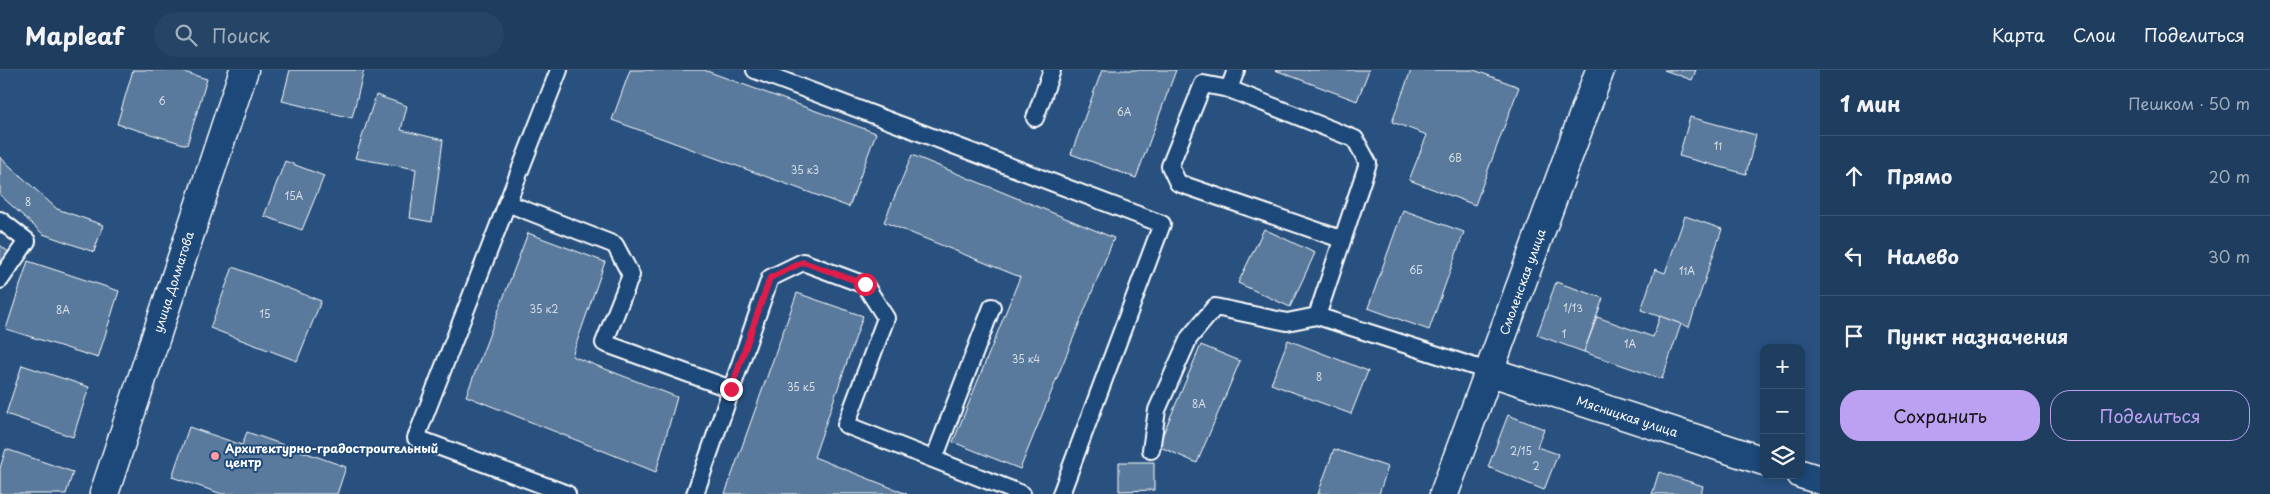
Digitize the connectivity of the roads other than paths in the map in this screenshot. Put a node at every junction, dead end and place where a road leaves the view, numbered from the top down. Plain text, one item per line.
1 (244, 70) edge
2 (559, 70) edge
3 (755, 70) edge
4 (1052, 70) edge
5 (1236, 70) edge
6 (1596, 71) edge
7 (1229, 89) junction
8 (1035, 118) dead end
9 (507, 203) junction
10 (0, 220) edge
11 (1342, 239) junction
12 (0, 280) edge
13 (992, 307) dead end
14 (1317, 316) junction
15 (1491, 372) junction
16 (731, 389) junction
17 (1151, 450) dead end
18 (934, 459) junction
19 (1760, 460) edge
20 (1805, 475) edge
21 (1820, 480) edge
22 (104, 494) edge
23 (566, 494) edge
24 (695, 494) edge
25 (1022, 494) edge
26 (1061, 494) edge
27 (1444, 494) edge

1 - 22 street, улица Долматова
2 - 9 lane
3 - 26 lane
4 - 8 lane
5 - 7 lane
6 - 15 street, Смоленская улица
7 - 11 lane
7 - 11 lane
9 - 16 lane
9 - 23 lane
10 - 12 lane
11 - 14 lane
13 - 18 lane
14 - 15 lane
14 - 17 lane
15 - 19 street, Мясницкая улица
15 - 27 street, Смоленская улица
16 - 18 lane
16 - 24 lane
18 - 25 lane
20 - 21 street

